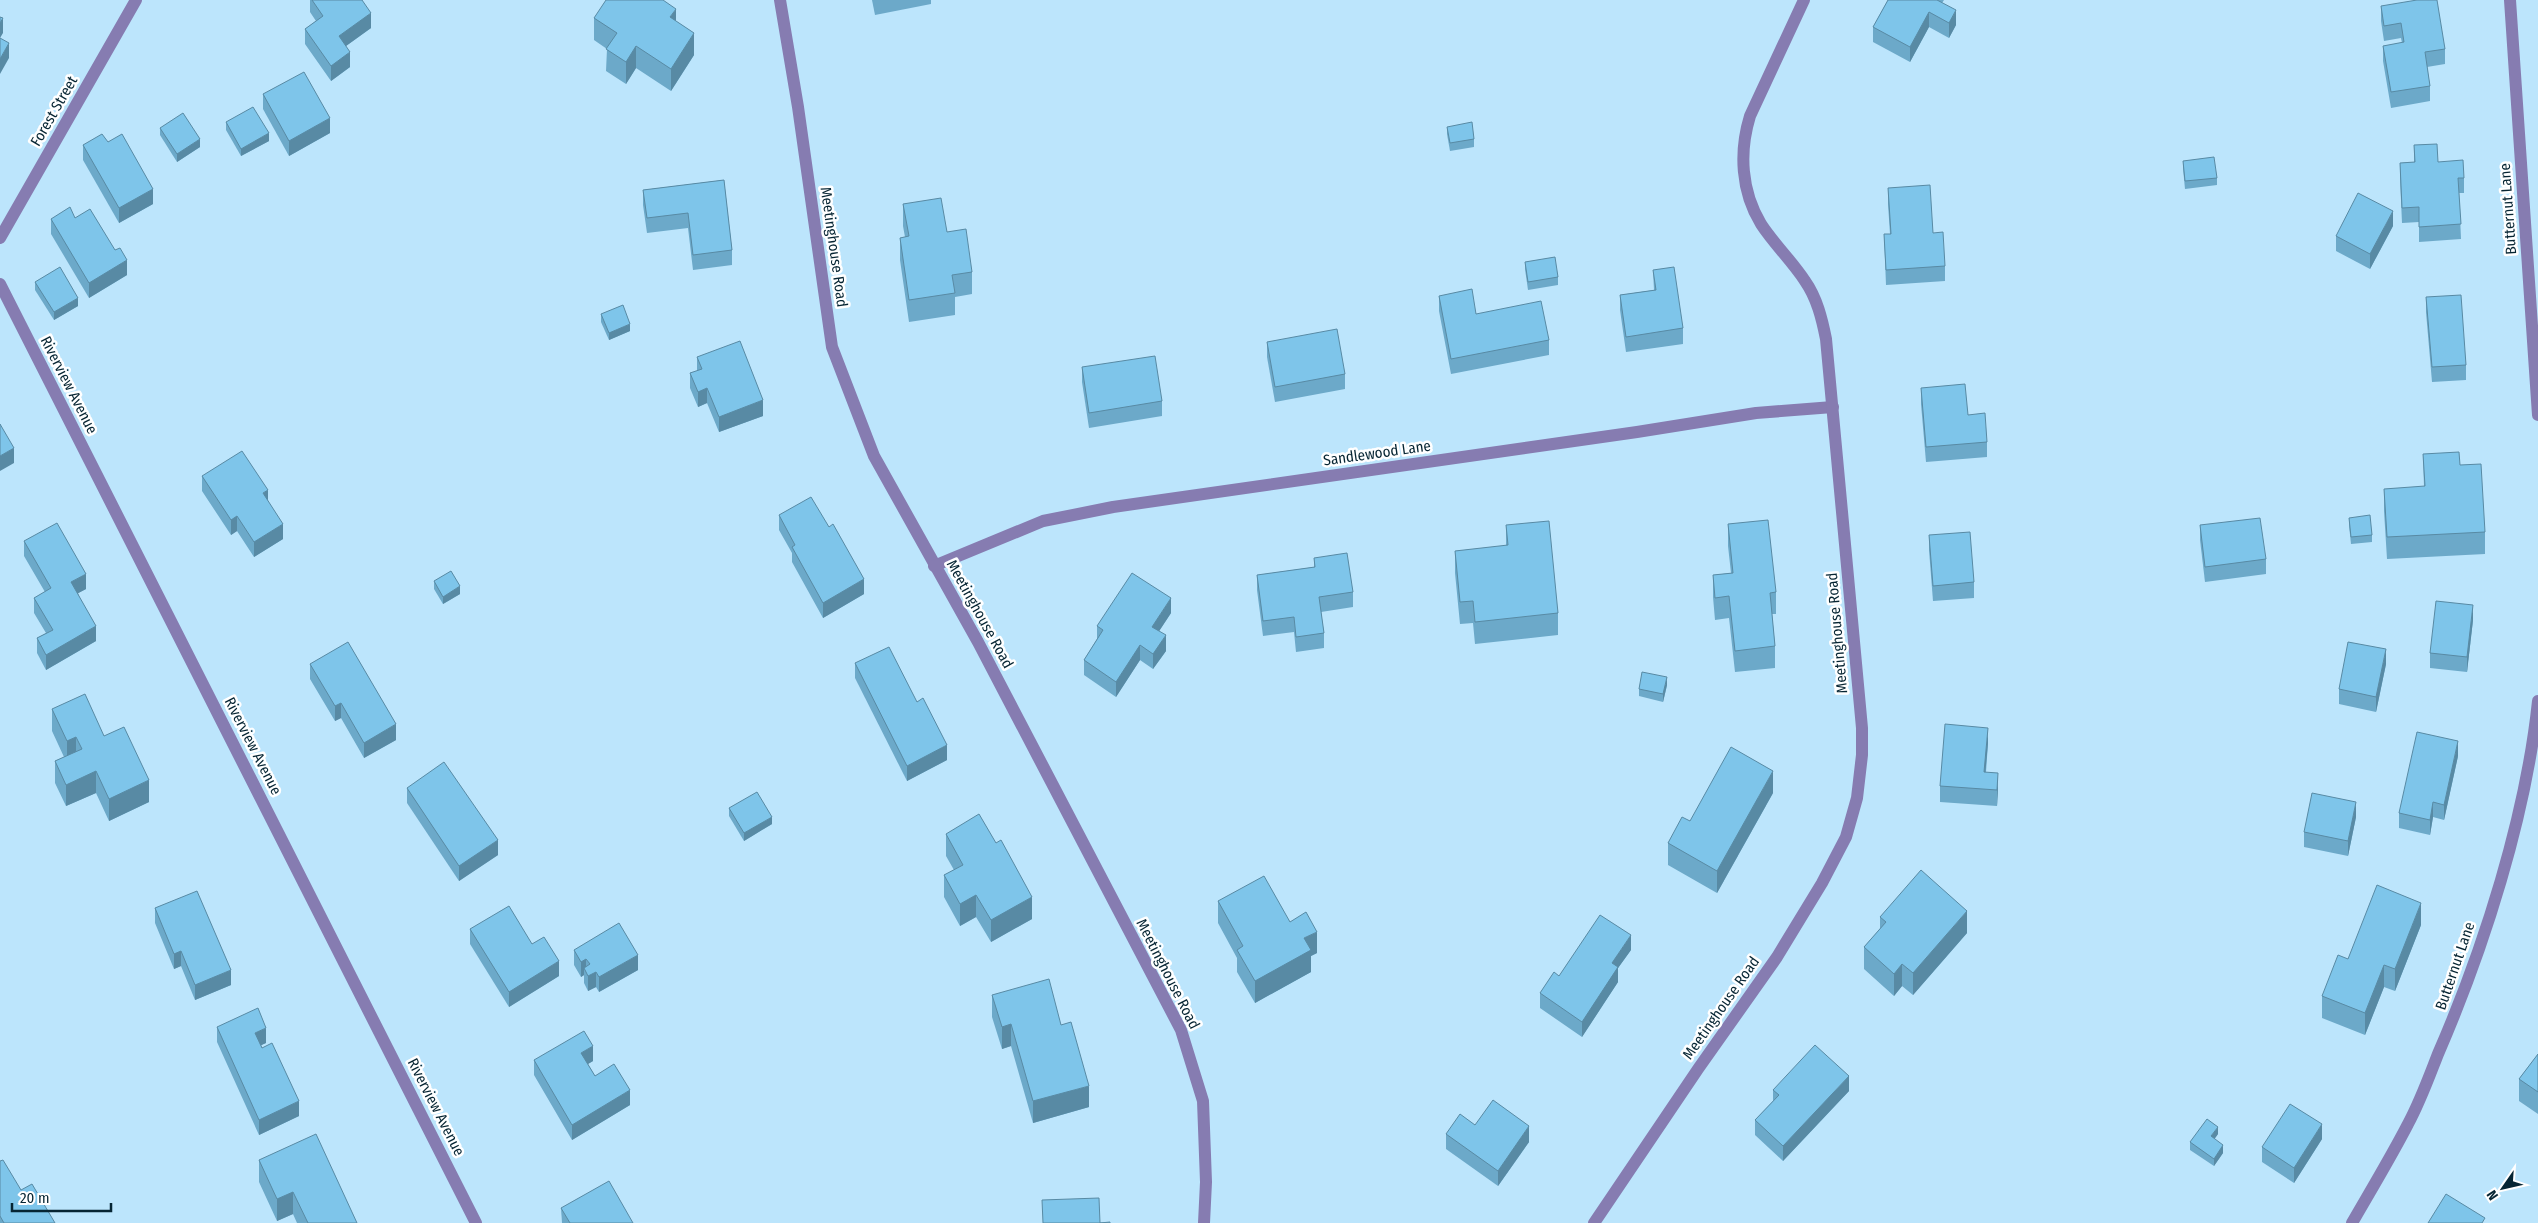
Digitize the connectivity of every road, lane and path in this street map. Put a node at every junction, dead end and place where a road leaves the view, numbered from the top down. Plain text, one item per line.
1 (136, 0) edge
2 (780, 0) edge
3 (1804, 0) edge
4 (2510, 0) edge
5 (0, 238) edge
6 (0, 284) edge
7 (1833, 407) junction
8 (2538, 415) edge
9 (934, 566) junction
10 (2538, 701) edge
11 (476, 1223) edge
12 (1204, 1223) edge
13 (1594, 1223) edge
14 (2352, 1223) edge

1 - 5 street, Forest Street
2 - 9 street, Meetinghouse Road
3 - 7 street, Meetinghouse Road
4 - 8 street, Butternut Lane
6 - 11 street, Riverview Avenue
7 - 9 street, Sandlewood Lane
7 - 13 street, Meetinghouse Road
9 - 12 street, Meetinghouse Road
10 - 14 street, Butternut Lane

